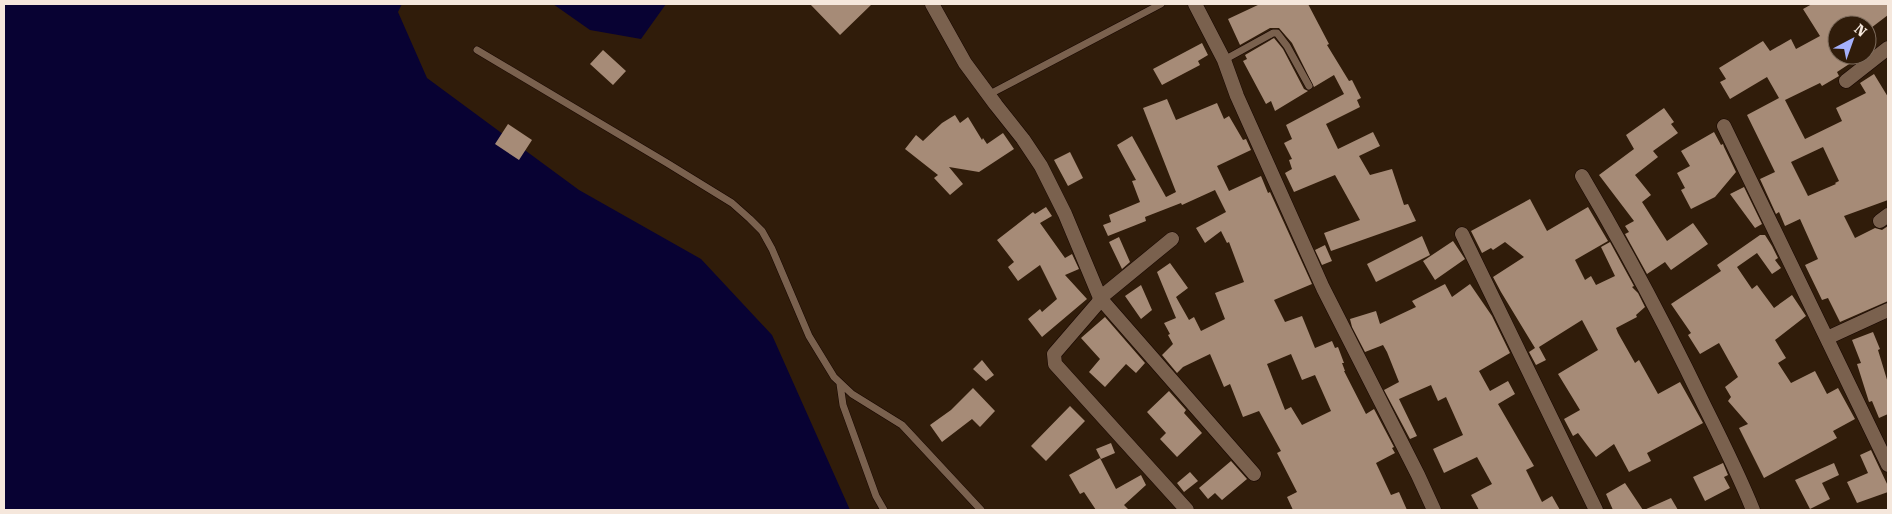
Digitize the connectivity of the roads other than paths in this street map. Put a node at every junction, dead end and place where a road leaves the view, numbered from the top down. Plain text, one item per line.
1 (932, 4) edge
2 (1161, 4) edge
3 (1195, 4) edge
4 (1888, 48) edge
5 (477, 50) dead end
6 (1224, 60) junction
7 (1846, 81) dead end
8 (1309, 86) dead end
9 (988, 95) junction
10 (1724, 126) dead end
11 (1582, 176) dead end
12 (1462, 234) dead end
13 (1172, 238) dead end
14 (1100, 298) junction
15 (1888, 310) edge
16 (1827, 338) junction
17 (840, 384) junction
18 (1888, 465) edge
19 (1254, 474) dead end
20 (884, 510) edge
21 (981, 510) edge
22 (1187, 510) edge
23 (1434, 510) edge
24 (1596, 510) edge
25 (1753, 510) edge

1 - 9 street
2 - 9 lane
3 - 6 street
4 - 7 street
5 - 17 lane
6 - 8 lane
6 - 23 street
9 - 14 street
10 - 16 street
11 - 25 street
12 - 24 street
13 - 14 street
14 - 19 street
14 - 22 street
15 - 16 street
16 - 18 street
17 - 20 lane
17 - 21 lane

